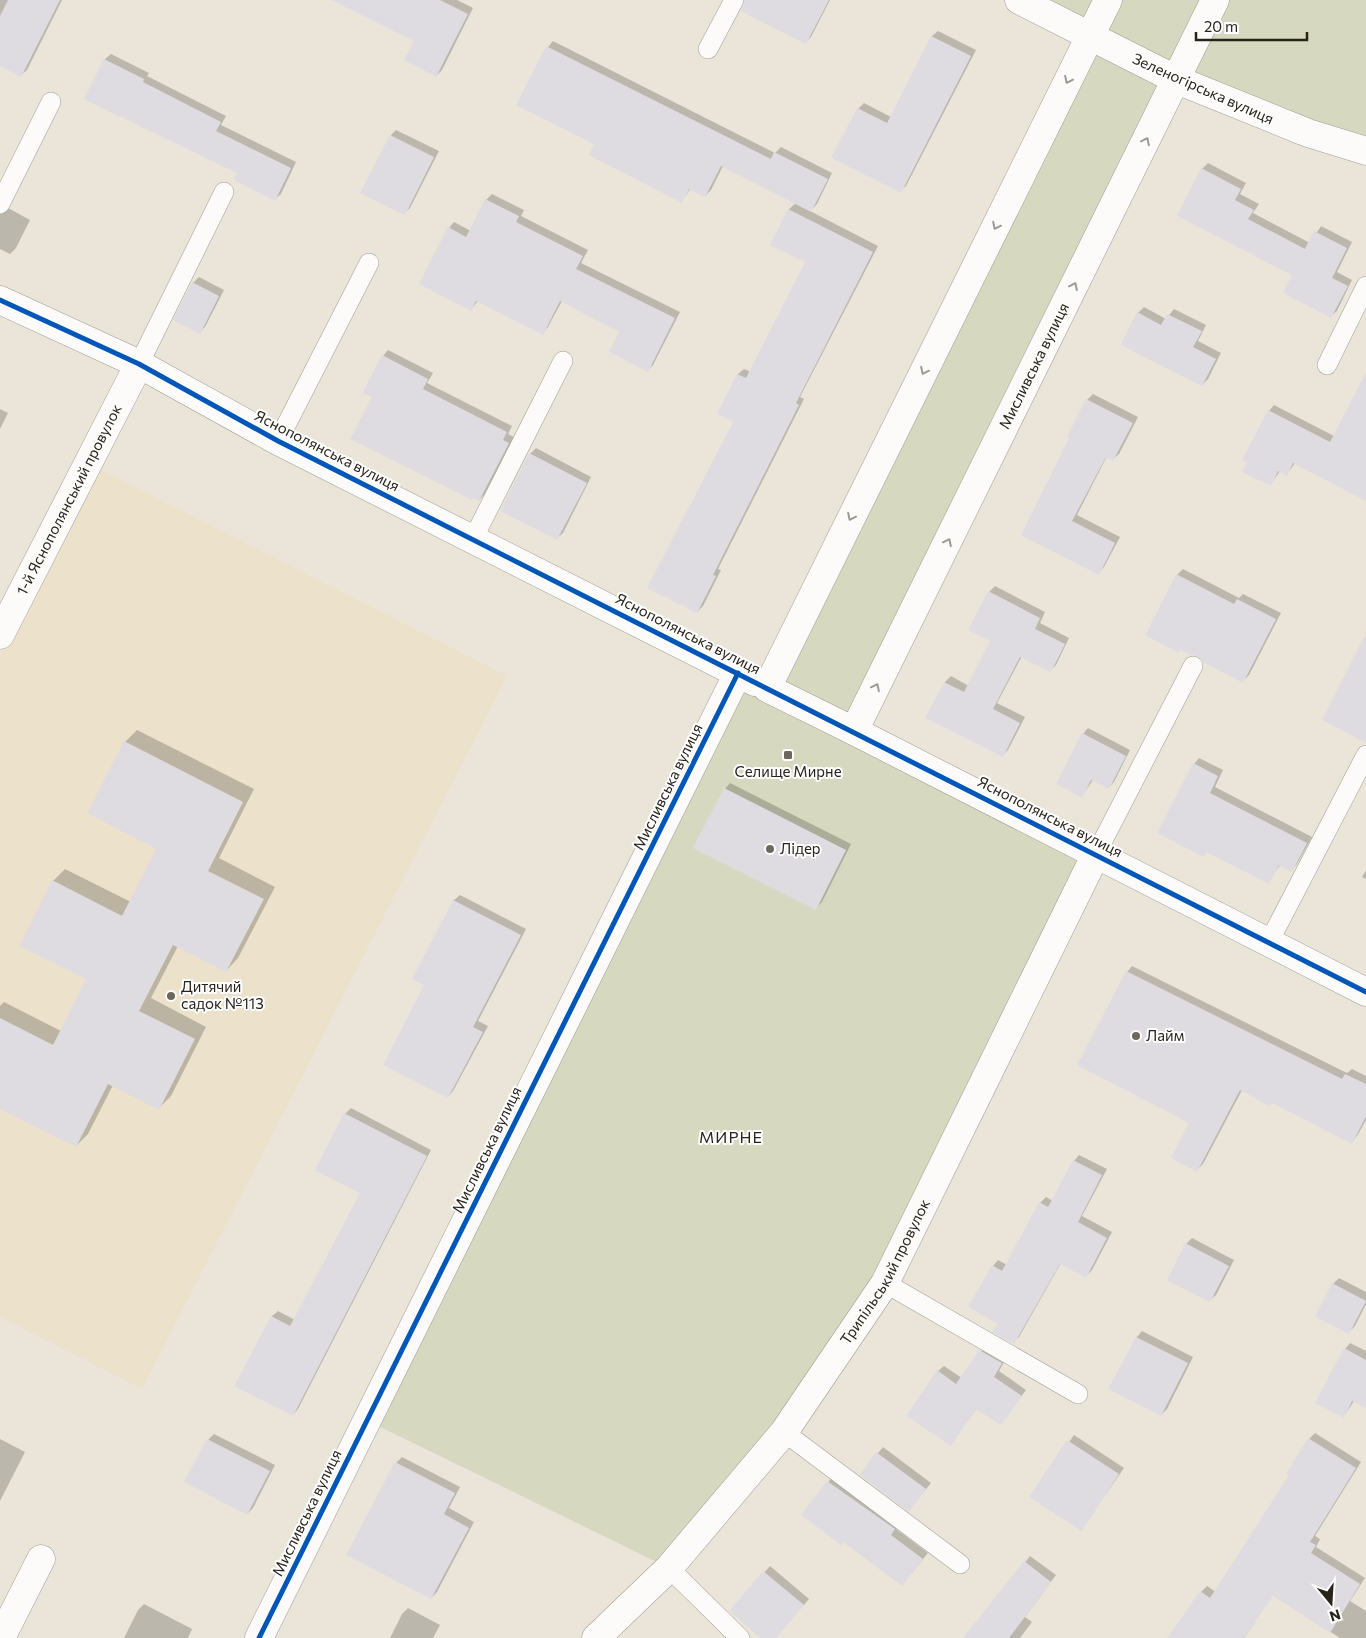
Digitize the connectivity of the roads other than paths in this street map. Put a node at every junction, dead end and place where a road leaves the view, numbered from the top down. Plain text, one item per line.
1 (734, 0) edge
2 (1019, 0) edge
3 (1108, 0) edge
4 (1215, 0) edge
5 (1090, 36) junction
6 (708, 49) dead end
7 (1177, 80) junction
8 (51, 102) dead end
9 (1366, 151) edge
10 (224, 192) dead end
11 (0, 204) edge
12 (369, 263) dead end
13 (1366, 286) edge
14 (0, 300) edge
15 (563, 361) dead end
16 (140, 364) junction
17 (1327, 366) dead end
18 (278, 441) junction
19 (472, 539) junction
20 (0, 635) edge
21 (1193, 666) dead end
22 (738, 673) junction
23 (767, 688) junction
24 (854, 731) junction
25 (1366, 755) edge
26 (1096, 854) junction
27 (1269, 942) junction
28 (1366, 992) edge
29 (886, 1284) junction
30 (1078, 1394) dead end
31 (784, 1432) junction
32 (41, 1559) dead end
33 (960, 1564) dead end
34 (669, 1568) junction
35 (1, 1638) edge
36 (259, 1638) edge
37 (596, 1638) edge
38 (740, 1638) edge

1 - 6 lane
2 - 5 street, Зеленогірська вулиця
3 - 5 street
4 - 7 street, Мисливська вулиця
5 - 7 street, Зеленогірська вулиця
5 -> 23 street
7 - 9 street, Зеленогірська вулиця
24 -> 7 street, Мисливська вулиця
8 - 11 lane
10 - 16 lane
12 - 18 lane
13 - 17 lane
14 - 16 street, Яснополянська вулиця
15 - 19 lane
16 - 18 street, Яснополянська вулиця
16 - 20 street, 1-й Яснополянський провулок
18 - 19 street, Яснополянська вулиця
19 - 22 street, Яснополянська вулиця
21 - 26 lane
22 - 23 street, Яснополянська вулиця
22 - 36 street, Мисливська вулиця
23 - 24 street, Яснополянська вулиця
24 - 26 street, Яснополянська вулиця
25 - 27 lane
26 - 27 street, Яснополянська вулиця
26 - 29 street, Трипільський провулок
27 - 28 street, Яснополянська вулиця
29 - 30 lane
29 - 31 street, Трипільський провулок
31 - 33 lane
31 - 34 street, Трипільський провулок
32 - 35 street
34 - 37 street, Трипільський провулок
34 - 38 lane

